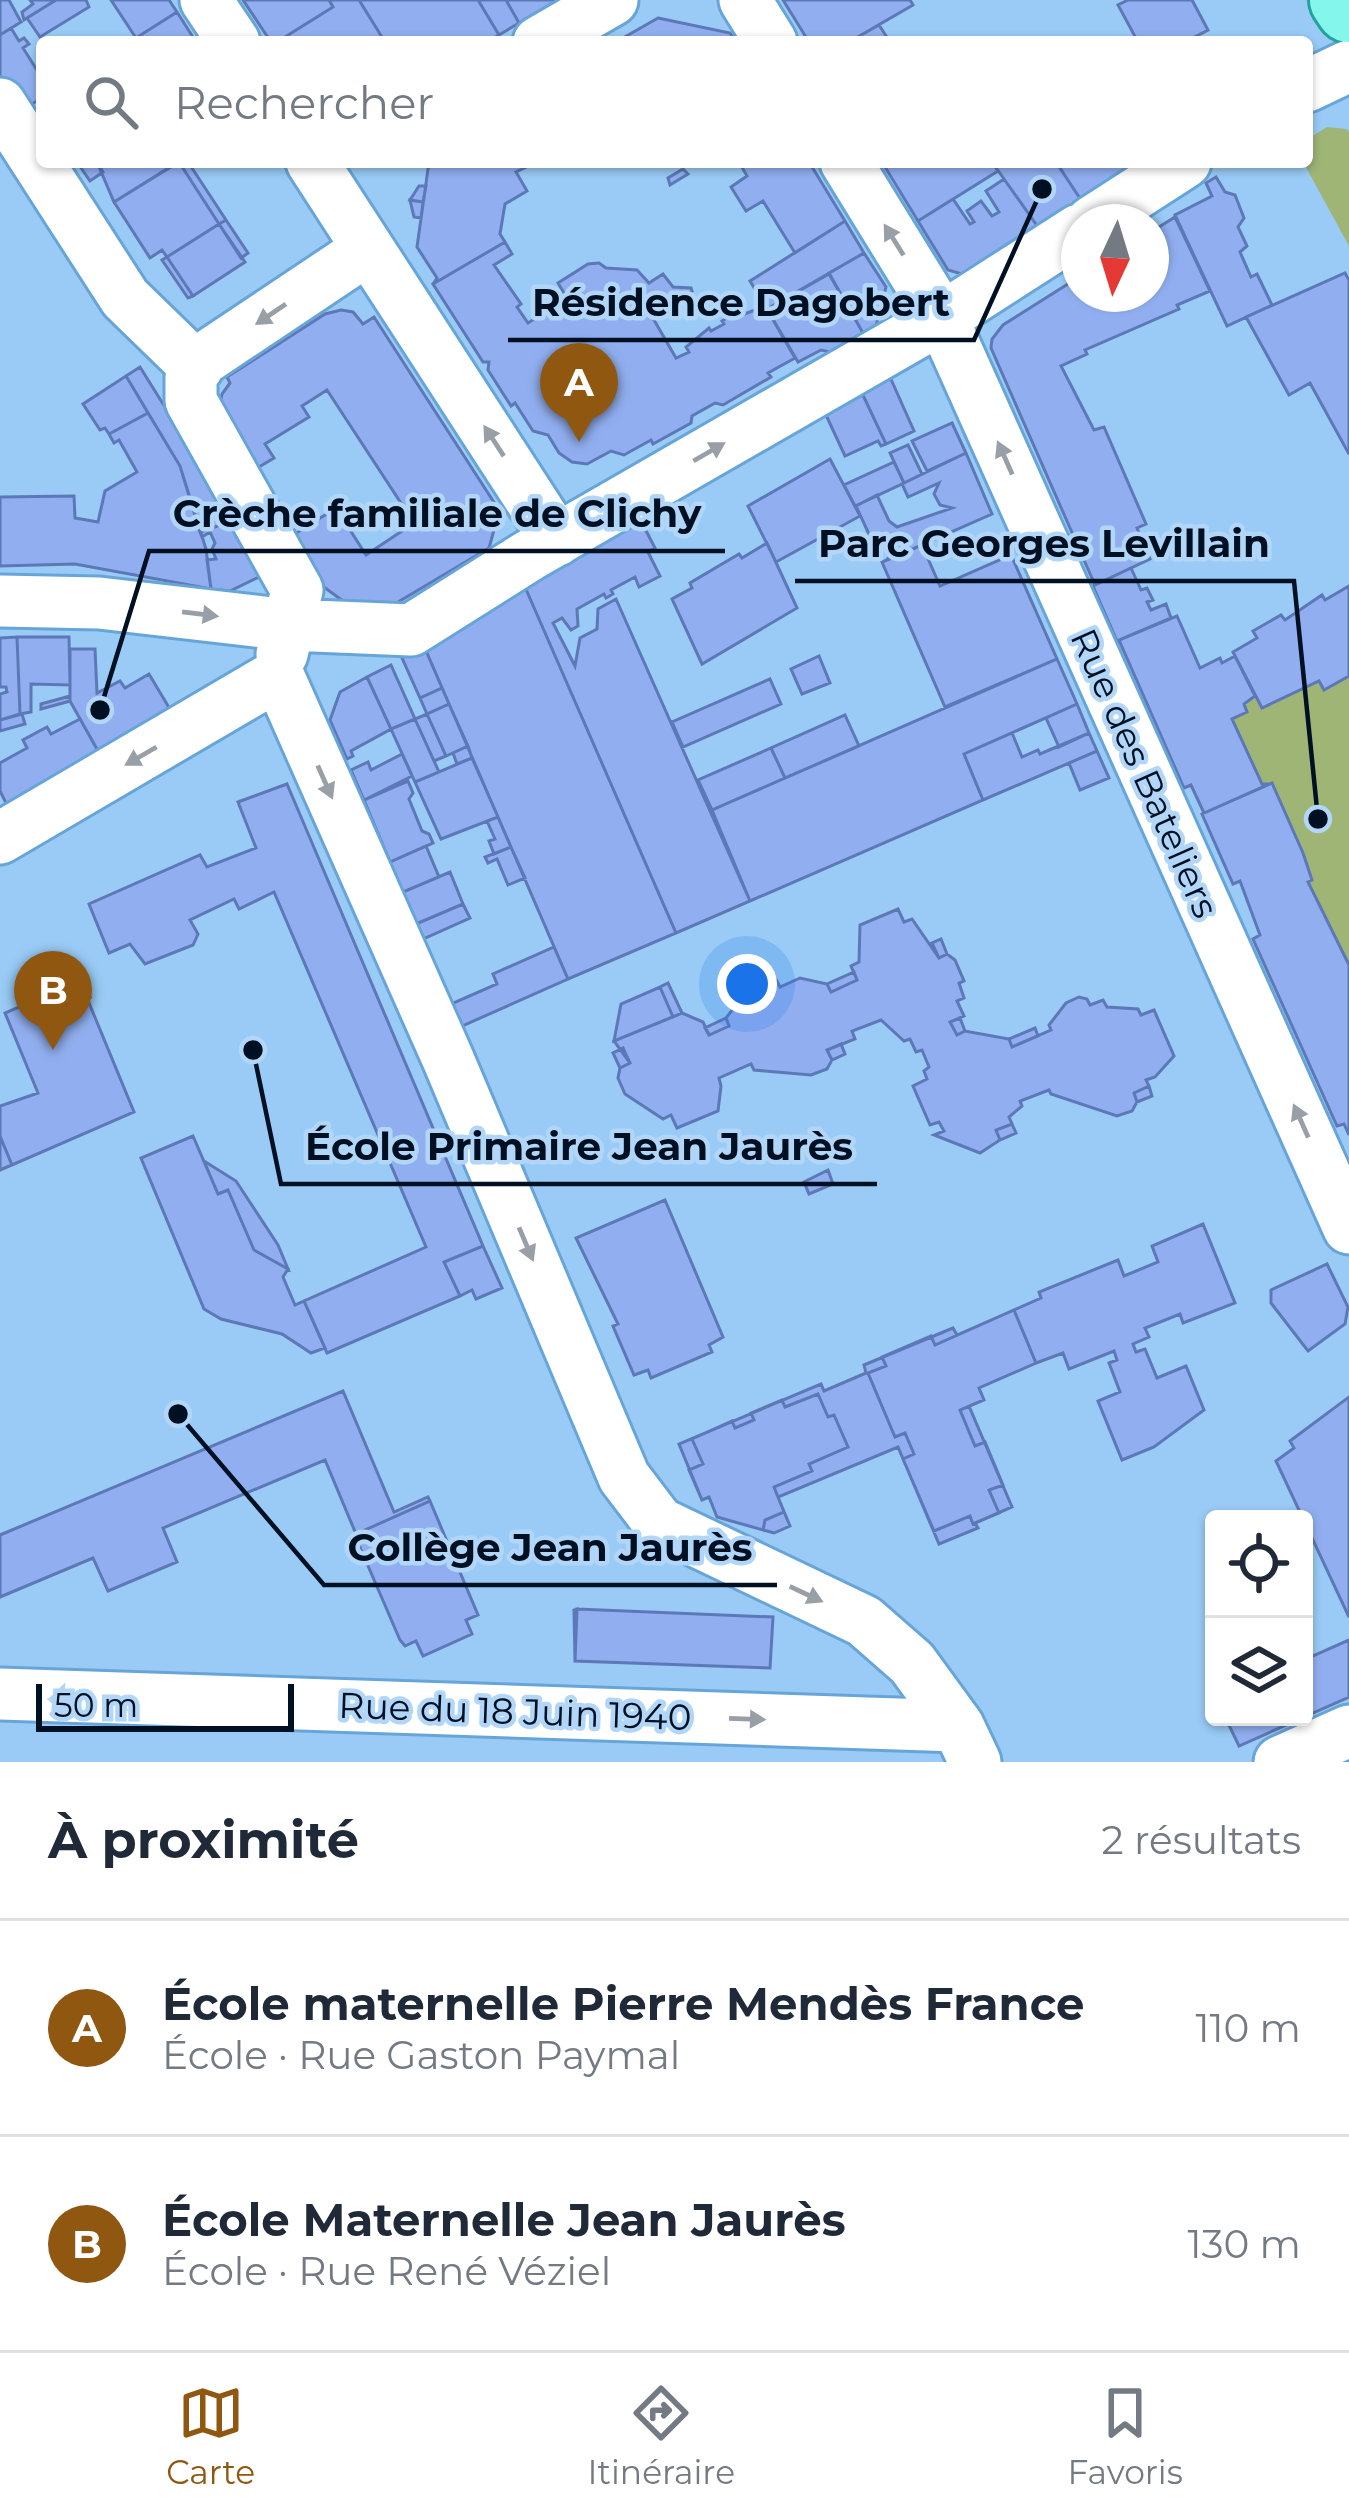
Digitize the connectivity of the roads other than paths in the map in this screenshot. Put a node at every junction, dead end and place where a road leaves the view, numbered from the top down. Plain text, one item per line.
1 (206, 0) edge
2 (612, 0) edge
3 (745, 0) edge
4 (1343, 0) edge
5 (1349, 9) edge
6 (230, 36) edge
7 (549, 36) edge
8 (767, 36) edge
9 (1349, 66) edge
10 (1313, 83) edge
11 (0, 104) edge
12 (36, 160) edge
13 (41, 168) edge
14 (321, 168) edge
15 (850, 168) edge
16 (1177, 168) edge
17 (1120, 204) edge
18 (1061, 242) edge
19 (368, 248) junction
20 (942, 318) junction
21 (197, 368) junction
22 (557, 540) junction
23 (0, 601) edge
24 (289, 625) junction
25 (278, 675) junction
26 (0, 838) edge
27 (1349, 1228) edge
28 (0, 1694) edge
29 (1349, 1731) edge
30 (966, 1744) edge
31 (1280, 1762) edge

1 - 6 street
2 - 7 street
3 - 8 street
4 - 5 main road
9 - 10 street
11 - 12 street
13 - 21 street
14 - 19 street
20 -> 15 street, Rue des Bateliers
16 - 17 street
18 - 20 street
19 -> 21 street
22 -> 19 street
22 -> 20 street
27 -> 20 street, Rue des Bateliers
21 - 24 street
22 - 24 street
23 -> 24 street
24 - 25 street
25 -> 26 street
25 -> 30 street
28 -> 30 street, Rue du 18 Juin 1940
29 - 31 street

